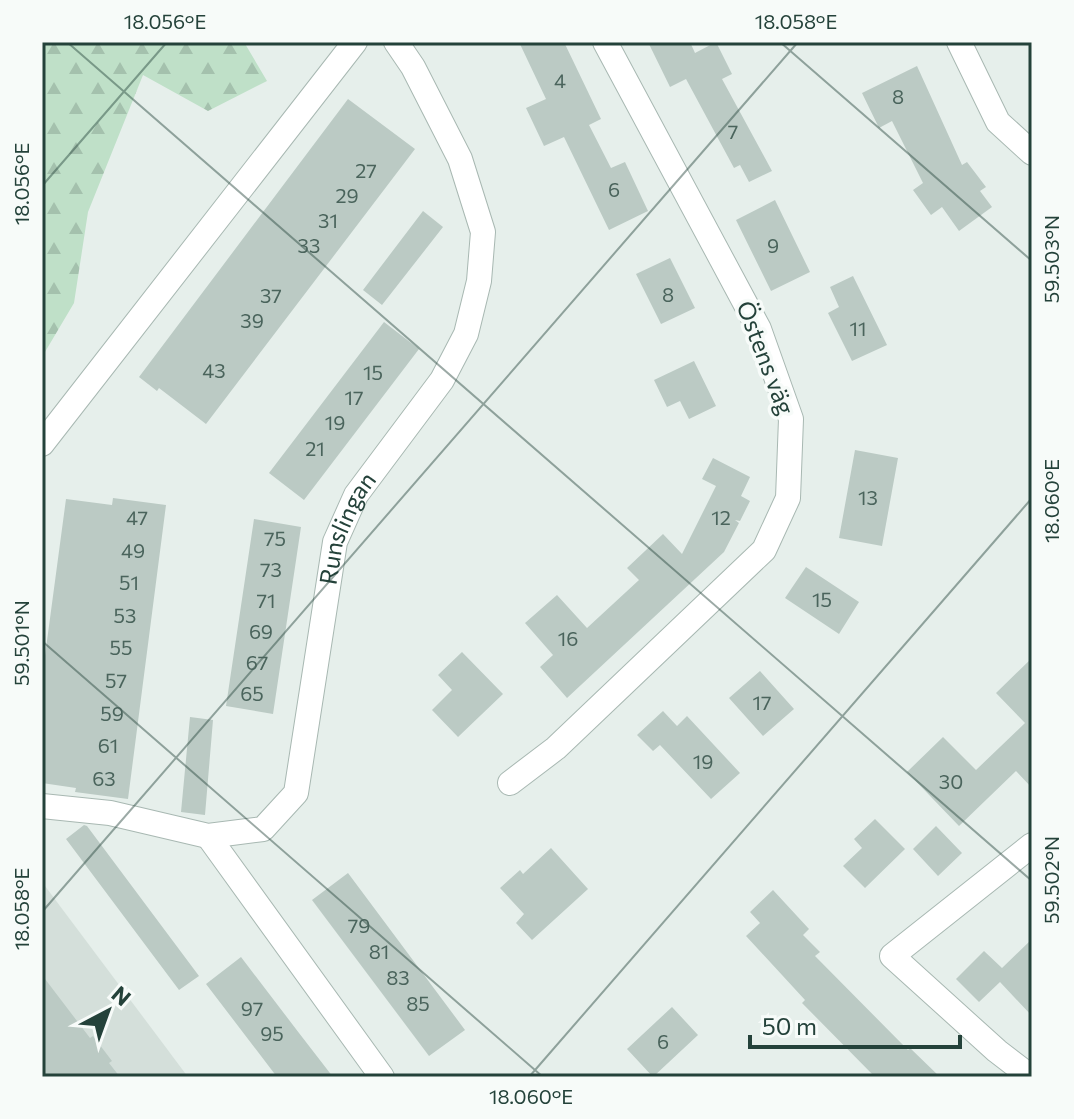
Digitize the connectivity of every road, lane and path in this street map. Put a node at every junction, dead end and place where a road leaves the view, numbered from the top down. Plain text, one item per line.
1 (355, 42) edge
2 (396, 42) edge
3 (605, 42) edge
4 (959, 42) edge
5 (1032, 153) edge
6 (42, 444) edge
7 (510, 783) dead end
8 (42, 806) edge
9 (208, 836) junction
10 (1032, 845) edge
11 (382, 1077) edge
12 (1031, 1077) edge

1 - 6 street
2 - 9 street, Runslingan
3 - 7 street, Östens väg
4 - 5 street
8 - 9 street, Runslingan
9 - 11 street
10 - 12 street

